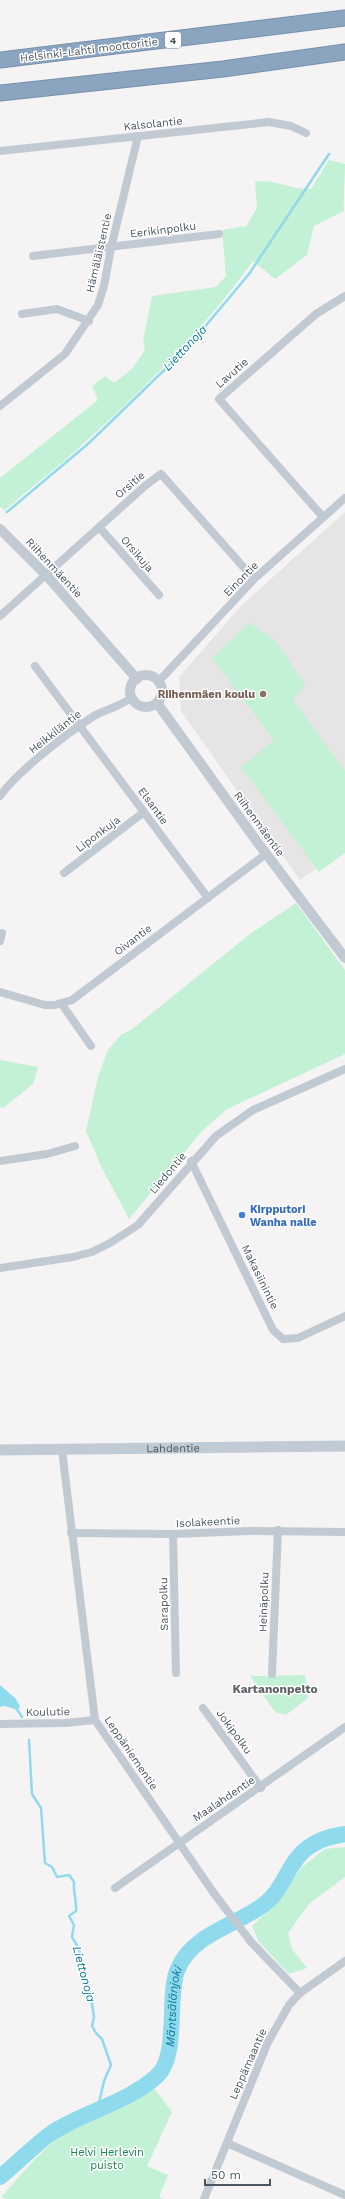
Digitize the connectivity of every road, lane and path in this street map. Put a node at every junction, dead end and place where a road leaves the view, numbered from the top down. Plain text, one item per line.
1 (345, 18) edge
2 (345, 52) edge
3 (0, 60) edge
4 (0, 93) edge
5 (306, 133) dead end
6 (138, 136) junction
7 (0, 151) edge
8 (218, 234) dead end
9 (111, 248) junction
10 (33, 256) dead end
11 (345, 296) edge
12 (22, 314) dead end
13 (89, 321) junction
14 (0, 406) edge
15 (345, 498) edge
16 (323, 517) junction
17 (99, 527) junction
18 (0, 529) edge
19 (47, 576) junction
20 (254, 579) junction
21 (159, 595) dead end
22 (0, 616) edge
23 (35, 666) dead end
24 (137, 678) junction
25 (158, 681) junction
26 (132, 697) junction
27 (157, 703) junction
28 (81, 726) junction
29 (1, 792) edge
30 (144, 812) junction
31 (266, 854) junction
32 (64, 872) dead end
33 (208, 898) junction
34 (345, 958) edge
35 (0, 992) edge
36 (61, 1003) junction
37 (91, 1046) dead end
38 (345, 1068) edge
39 (75, 1146) dead end
40 (0, 1161) edge
41 (191, 1161) junction
42 (0, 1268) edge
43 (345, 1316) edge
44 (345, 1446) edge
45 (0, 1450) edge
46 (62, 1450) junction
47 (278, 1530) junction
48 (345, 1532) edge
49 (72, 1533) junction
50 (173, 1534) junction
51 (176, 1673) dead end
52 (272, 1674) dead end
53 (203, 1708) dead end
54 (95, 1720) junction
55 (0, 1724) edge
56 (345, 1727) edge
57 (261, 1788) junction
58 (179, 1843) junction
59 (116, 1888) dead end
60 (345, 1961) edge
61 (300, 1993) junction
62 (227, 2143) junction
63 (345, 2195) edge
64 (204, 2199) edge

1 - 3 highway, Helsinki-Lahti moottoritie / 4
2 - 4 highway
5 - 6 street, Kalsolantie
6 - 7 street, Kalsolantie
6 - 9 street, Hämäläistentie
8 - 9 street, Eerikinpolku
9 - 10 street, Eerikinpolku
9 - 13 street, Hämäläistentie
11 - 16 street, Lavutie
12 - 13 street
13 - 14 street, Hämäläistentie
15 - 16 street, Einontie
16 - 20 street, Einontie
17 - 19 street, Orsitie
17 - 20 street, Orsitie
17 - 21 street, Orsikuja
18 - 19 street, Riihenmäentie
19 - 22 street, Orsitie
19 - 24 street, Riihenmäentie
20 - 25 street, Einontie
23 - 28 street, Elsantie
24 - 25 street
24 - 26 street
25 - 27 street
26 - 27 street
26 - 28 street, Heikkiläntie
27 - 31 street, Riihenmäentie
28 - 29 street, Heikkiläntie
28 - 30 street, Elsantie
30 - 32 street, Liponkuja
30 - 33 street, Elsantie
31 - 33 street, Oivantie
31 - 34 street, Riihenmäentie
33 - 36 street, Oivantie
35 - 36 street, Oivantie
36 - 37 street
38 - 41 street, Liedontie
39 - 40 street
41 - 42 street, Liedontie
41 - 43 street, Makasiinintie
44 - 46 main road, Lahdentie
45 - 46 main road, Lahdentie
46 - 49 street, Leppäniementie
47 - 48 street, Isolakeentie
47 - 50 street, Isolakeentie
47 - 52 street, Heinäpolku
49 - 50 street, Isolakeentie
49 - 54 street, Leppäniementie
50 - 51 street, Sarapolku
53 - 57 street, Jokipolku
54 - 55 street, Koulutie
54 - 58 street, Leppäniementie
56 - 57 street, Maalahdentie
57 - 58 street, Maalahdentie
58 - 59 street, Maalahdentie
58 - 61 street, Leppäniementie
60 - 61 street, Leppämaantie
61 - 62 street, Leppämaantie
62 - 63 street
62 - 64 street, Leppämaantie

